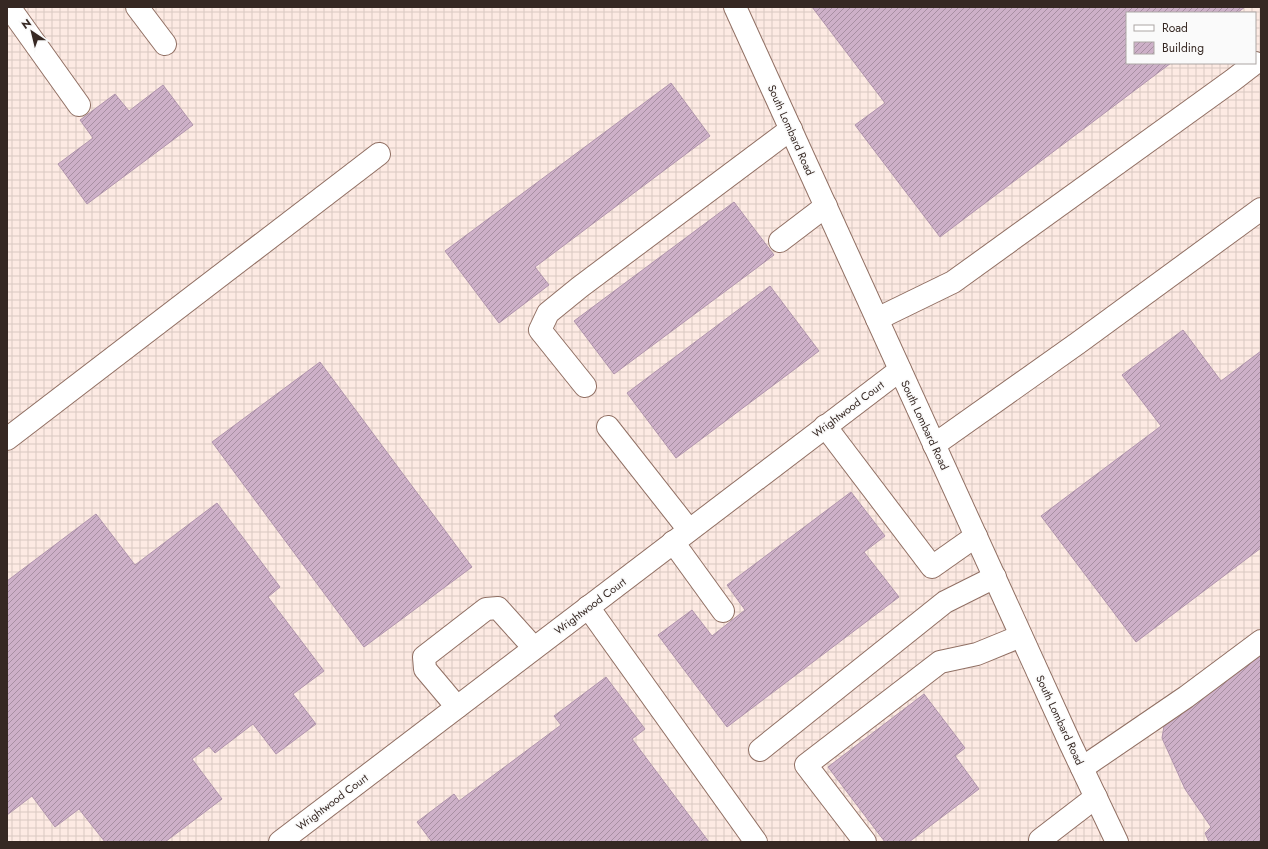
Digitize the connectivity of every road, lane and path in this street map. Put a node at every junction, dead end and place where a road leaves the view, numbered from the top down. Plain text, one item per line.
1 (9, 7) edge
2 (137, 7) edge
3 (735, 7) edge
4 (165, 44) dead end
5 (1254, 64) edge
6 (79, 105) dead end
7 (791, 129) junction
8 (379, 154) dead end
9 (826, 206) junction
10 (1261, 209) edge
11 (780, 241) dead end
12 (877, 319) junction
13 (900, 370) junction
14 (585, 386) dead end
15 (825, 426) junction
16 (608, 427) dead end
17 (7, 439) edge
18 (934, 445) junction
19 (681, 536) junction
20 (976, 536) junction
21 (995, 578) junction
22 (588, 607) junction
23 (723, 611) dead end
24 (1021, 636) junction
25 (1261, 641) edge
26 (534, 648) junction
27 (457, 707) junction
28 (760, 750) dead end
29 (1082, 768) junction
30 (1096, 797) junction
31 (1040, 840) dead end
32 (280, 842) edge
33 (756, 842) edge
34 (865, 842) edge
35 (1117, 842) edge

1 - 6 street
2 - 4 street
3 - 7 street, South Lombard Road
5 - 12 street
7 - 9 street, South Lombard Road
7 - 14 street
8 - 17 street
9 - 11 street
9 - 12 street, South Lombard Road
10 - 18 street
12 - 13 street, South Lombard Road
13 - 15 street, Wrightwood Court
13 - 18 street, South Lombard Road
15 - 19 street, Wrightwood Court
15 - 20 street
16 - 19 street
18 - 20 street, South Lombard Road
19 - 22 street, Wrightwood Court
19 - 23 street
20 - 21 street, South Lombard Road
21 - 24 street, South Lombard Road
21 - 28 street
22 - 26 street, Wrightwood Court
22 - 33 street
24 - 29 street, South Lombard Road
24 - 34 street
25 - 29 street
26 - 27 street, Wrightwood Court
26 - 27 street
27 - 32 street, Wrightwood Court
29 - 30 street, South Lombard Road
30 - 31 street
30 - 35 street, South Lombard Road

